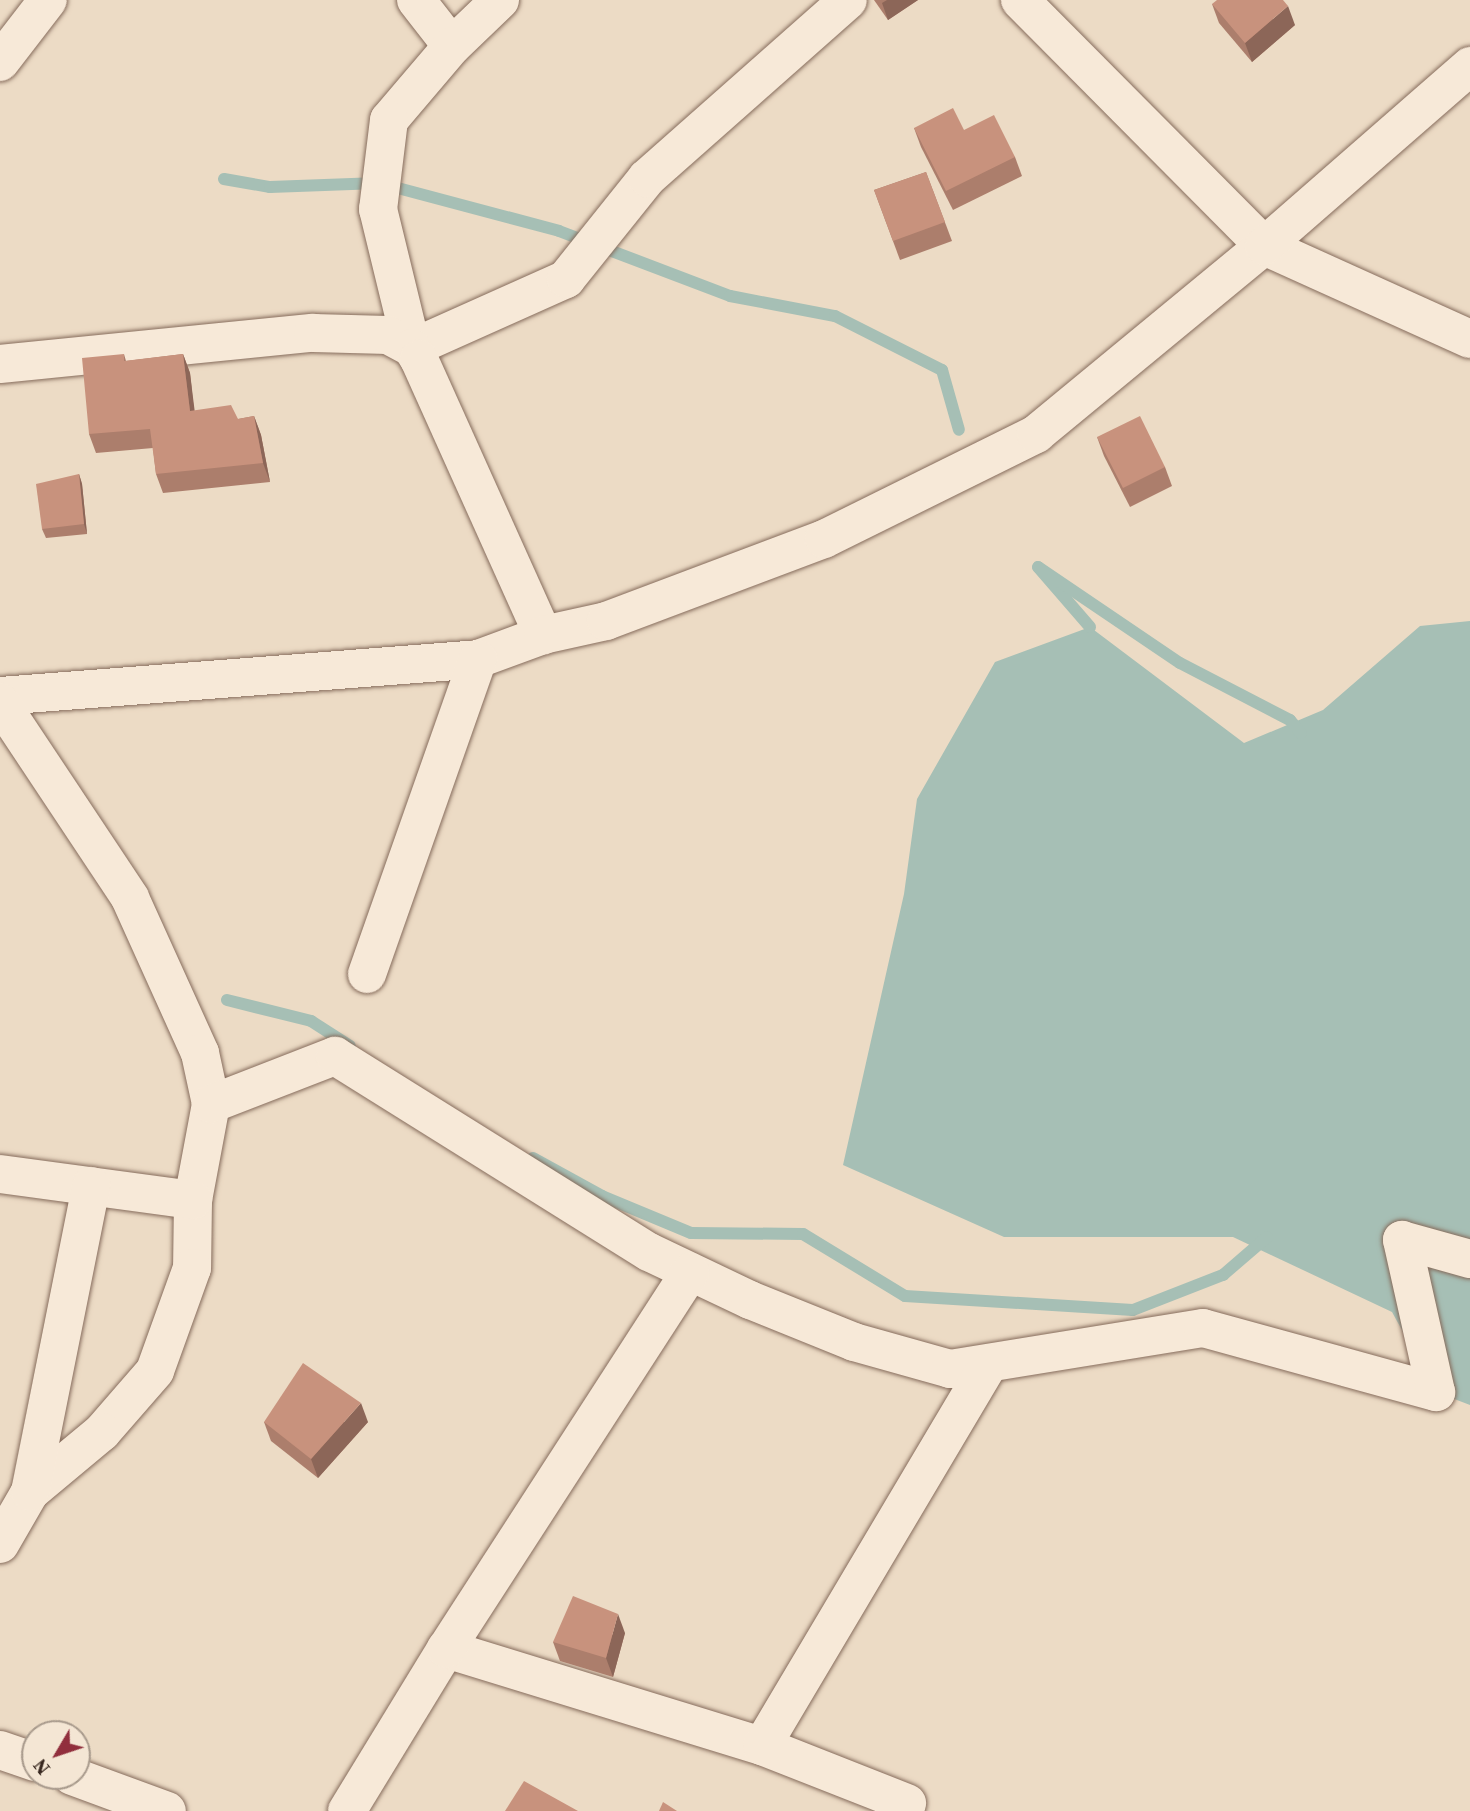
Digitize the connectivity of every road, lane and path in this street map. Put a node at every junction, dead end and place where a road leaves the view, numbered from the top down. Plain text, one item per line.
1 (48, 0) edge
2 (416, 0) edge
3 (500, 0) edge
4 (849, 0) edge
5 (1020, 0) edge
6 (453, 46) junction
7 (0, 62) edge
8 (1470, 66) edge
9 (1264, 246) junction
10 (1470, 339) edge
11 (412, 348) junction
12 (0, 364) edge
13 (543, 635) junction
14 (478, 659) junction
15 (0, 696) edge
16 (0, 702) edge
17 (367, 974) dead end
18 (211, 1104) junction
19 (0, 1174) edge
20 (91, 1186) junction
21 (193, 1200) junction
22 (1470, 1259) edge
23 (690, 1272) junction
24 (989, 1363) junction
25 (30, 1492) junction
26 (0, 1544) edge
27 (446, 1649) junction
28 (762, 1746) junction
29 (0, 1750) edge
30 (21, 1757) edge
31 (91, 1784) edge
32 (907, 1803) dead end
33 (145, 1807) edge
34 (348, 1811) edge

1 - 7 street
2 - 6 street
3 - 6 street
4 - 11 street
5 - 9 street
6 - 11 street
8 - 9 street
9 - 10 street
9 - 13 street
11 - 12 street
11 - 13 street
13 - 14 street
14 - 15 street
14 - 17 street
16 - 18 street
18 - 21 street
18 - 23 street
19 - 20 street
20 - 21 street
20 - 25 street
21 - 25 street
22 - 24 street
23 - 24 street
23 - 27 street
24 - 28 street
25 - 26 street
27 - 28 street
27 - 34 street
28 - 32 street
29 - 30 street
31 - 33 street

